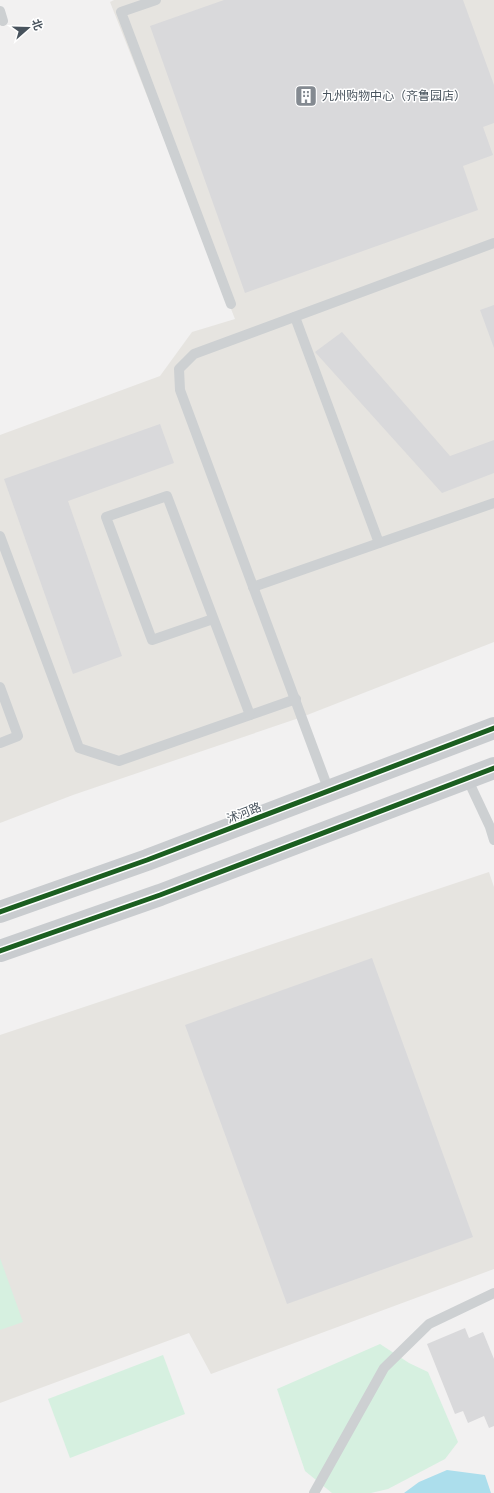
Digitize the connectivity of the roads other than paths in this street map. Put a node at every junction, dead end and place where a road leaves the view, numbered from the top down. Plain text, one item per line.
1 (156, 0) edge
2 (494, 243) edge
3 (231, 304) dead end
4 (295, 317) junction
5 (494, 503) edge
6 (0, 536) edge
7 (379, 543) junction
8 (253, 587) junction
9 (213, 619) junction
10 (0, 687) edge
11 (296, 699) junction
12 (250, 715) junction
13 (494, 728) edge
14 (0, 743) edge
15 (494, 768) edge
16 (467, 778) junction
17 (329, 791) junction
18 (494, 840) edge
19 (0, 912) edge
20 (0, 951) edge
21 (494, 1293) edge
22 (314, 1493) edge

1 - 3 lane
2 - 4 lane
4 - 7 lane
4 - 8 lane
5 - 7 lane
6 - 12 lane
7 - 8 lane
8 - 11 lane
9 - 9 lane
9 - 12 lane
10 - 14 lane
11 - 12 lane
11 - 17 lane
13 - 17 main road, 沭河路
15 - 16 main road
16 - 18 lane
16 - 20 main road
17 - 19 main road, 沭河路
21 - 22 lane

